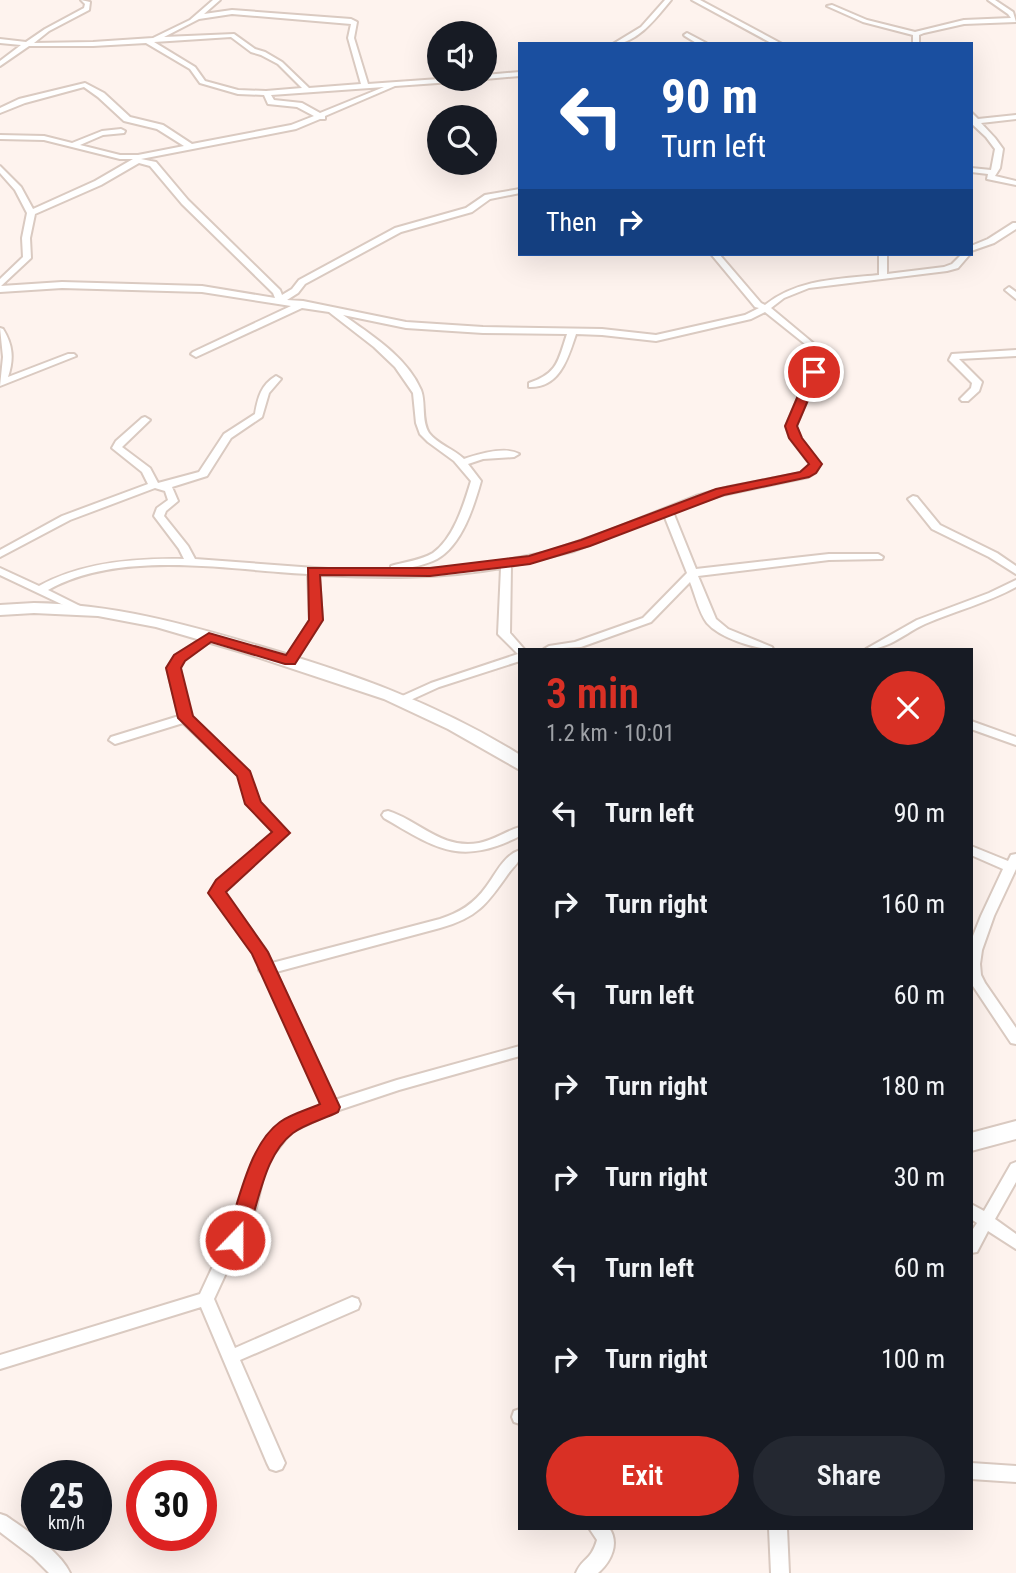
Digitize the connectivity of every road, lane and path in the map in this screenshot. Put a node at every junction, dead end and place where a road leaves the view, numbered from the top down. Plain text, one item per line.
1 (84, 0) edge
2 (217, 0) edge
3 (667, 0) edge
4 (695, 0) edge
5 (991, 0) edge
6 (830, 6) dead end
7 (197, 17) junction
8 (1016, 20) edge
9 (916, 34) junction
10 (687, 35) dead end
11 (0, 41) edge
12 (149, 42) junction
13 (619, 42) edge
14 (700, 42) edge
15 (775, 42) edge
16 (916, 42) edge
17 (28, 44) junction
18 (0, 64) edge
19 (518, 69) edge
20 (518, 74) edge
21 (497, 75) edge
22 (497, 76) edge
23 (427, 83) edge
24 (365, 86) junction
25 (392, 86) junction
26 (306, 88) junction
27 (266, 93) junction
28 (0, 111) edge
29 (322, 117) junction
30 (1016, 117) edge
31 (973, 118) edge
32 (121, 131) dead end
33 (0, 137) edge
34 (73, 145) junction
35 (189, 146) junction
36 (128, 158) junction
37 (138, 158) junction
38 (0, 168) edge
39 (124, 168) junction
40 (973, 170) edge
41 (993, 172) junction
42 (1016, 183) edge
43 (518, 191) edge
44 (31, 213) junction
45 (1016, 225) edge
46 (973, 248) edge
47 (717, 256) edge
48 (883, 256) edge
49 (964, 256) edge
50 (883, 277) junction
51 (0, 286) edge
52 (280, 301) junction
53 (304, 304) junction
54 (766, 308) junction
55 (329, 309) junction
56 (0, 331) edge
57 (573, 331) junction
58 (1016, 353) edge
59 (196, 354) dead end
60 (71, 356) dead end
61 (275, 379) dead end
62 (0, 383) edge
63 (532, 385) dead end
64 (965, 399) dead end
65 (145, 421) dead end
66 (514, 453) dead end
67 (462, 463) junction
68 (159, 486) junction
69 (913, 499) dead end
70 (668, 512) junction
71 (0, 554) edge
72 (878, 557) dead end
73 (190, 560) junction
74 (506, 562) junction
75 (0, 570) edge
76 (313, 570) junction
77 (1016, 571) edge
78 (378, 573) junction
79 (693, 573) junction
80 (1016, 583) edge
81 (40, 590) junction
82 (76, 608) junction
83 (0, 610) edge
84 (209, 637) junction
85 (556, 648) edge
86 (765, 648) edge
87 (874, 648) edge
88 (518, 649) edge
89 (518, 658) edge
90 (290, 661) junction
91 (404, 699) junction
92 (186, 718) junction
93 (973, 726) edge
94 (1015, 739) edge
95 (116, 740) dead end
96 (518, 763) edge
97 (388, 815) dead end
98 (518, 832) edge
99 (973, 851) edge
100 (518, 856) edge
101 (1013, 862) edge
102 (973, 956) edge
103 (266, 970) junction
104 (973, 974) edge
105 (1016, 1039) edge
106 (518, 1052) edge
107 (331, 1107) junction
108 (1016, 1129) edge
109 (973, 1141) edge
110 (1016, 1168) edge
111 (973, 1211) edge
112 (986, 1221) junction
113 (1016, 1243) edge
114 (973, 1244) edge
115 (206, 1299) junction
116 (352, 1304) dead end
117 (230, 1357) junction
118 (0, 1362) edge
119 (276, 1463) dead end
120 (973, 1471) edge
121 (1016, 1474) edge
122 (0, 1522) edge
123 (600, 1530) edge
124 (778, 1530) edge
125 (61, 1573) edge
126 (584, 1573) edge
127 (780, 1573) edge

1 - 17 street
2 - 7 street
3 - 13 street
4 - 15 street
5 - 8 street
6 - 9 street
7 - 12 street
7 - 24 street
8 - 9 street
9 - 16 street
10 - 14 street
11 - 17 street
12 - 17 street
12 - 26 street
12 - 27 street
17 - 18 street
19 - 21 street
20 - 22 street
23 - 25 street
24 - 25 street
24 - 26 street
25 - 29 street
26 - 27 street
27 - 29 street
28 - 35 street
29 - 35 street
30 - 31 street
31 - 41 street
32 - 34 street
33 - 34 street
34 - 36 street
35 - 37 street
36 - 37 street
36 - 39 street
37 - 39 street
37 - 52 street
38 - 44 street
39 - 44 street
40 - 41 street
41 - 42 street
43 - 52 street
44 - 51 street
45 - 46 street
47 - 54 street
48 - 50 street
49 - 50 street
50 - 54 street
51 - 52 street
52 - 53 street
53 - 55 street
53 - 59 street
54 - 57 street
54 - 70 street
55 - 57 street
55 - 67 street
56 - 62 street
57 - 63 street
58 - 64 street
60 - 62 street
61 - 68 street
65 - 68 street
66 - 67 street
67 - 78 street
68 - 71 street
68 - 73 street
69 - 77 street
70 - 74 street
70 - 79 street
72 - 79 street
73 - 76 street
73 - 81 street
74 - 78 street
74 - 88 street
75 - 81 street
76 - 78 street
76 - 90 street
79 - 85 street
79 - 86 street
80 - 87 street
81 - 82 street
82 - 83 main road
82 - 84 main road
84 - 90 main road
84 - 92 street
89 - 91 street
90 - 91 main road
91 - 96 main road
92 - 95 street
92 - 103 street
93 - 94 street
97 - 98 street
99 - 101 street
100 - 103 street
101 - 102 street
103 - 107 street
104 - 105 street
106 - 107 street
107 - 115 street
108 - 109 main road
110 - 112 street
111 - 112 street
112 - 113 street
112 - 114 street
115 - 117 street
115 - 118 street
116 - 117 street
117 - 119 street
120 - 121 street
122 - 125 street
123 - 126 street
124 - 127 street

